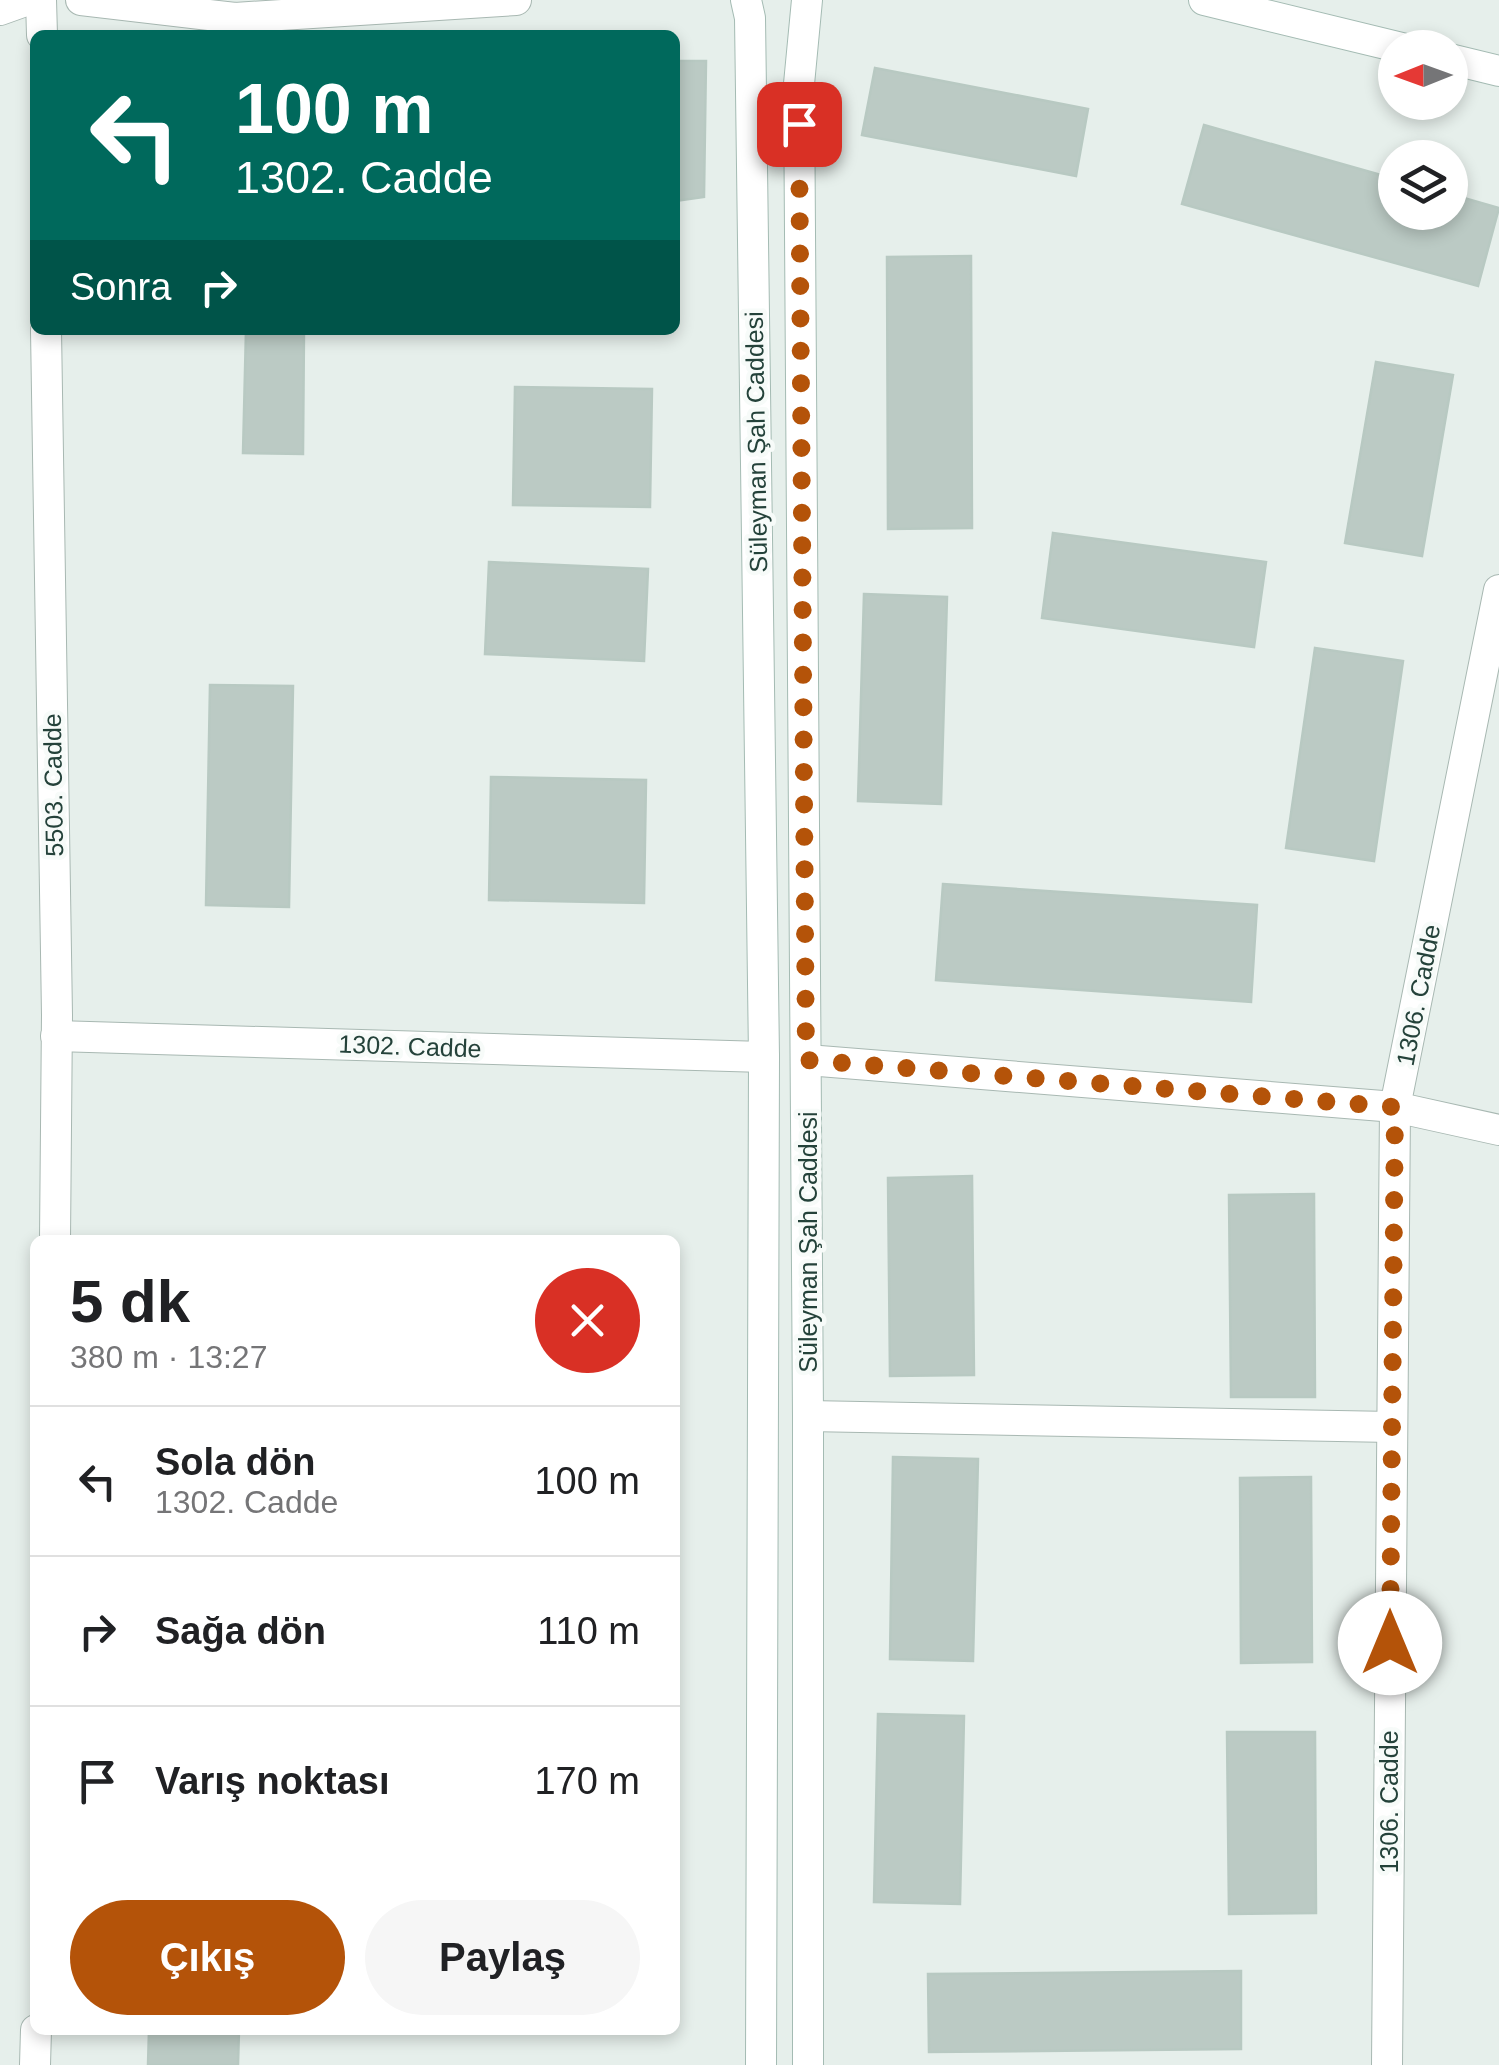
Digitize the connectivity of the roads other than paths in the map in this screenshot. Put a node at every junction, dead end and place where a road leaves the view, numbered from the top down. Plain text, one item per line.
1 (28, 0) edge
2 (42, 0) edge
3 (81, 0) edge
4 (516, 0) edge
5 (808, 0) edge
6 (1204, 0) edge
7 (748, 9) edge
8 (0, 10) edge
9 (42, 30) edge
10 (1378, 42) edge
11 (1468, 63) edge
12 (1499, 71) edge
13 (46, 335) edge
14 (1499, 590) edge
15 (56, 1036) junction
16 (764, 1056) junction
17 (806, 1060) junction
18 (1395, 1107) junction
19 (1499, 1130) edge
20 (55, 1235) edge
21 (808, 1416) junction
22 (1392, 1427) junction
23 (36, 2035) edge
24 (35, 2065) edge
25 (760, 2065) edge
26 (808, 2065) edge
27 (1387, 2065) edge

1 - 8 street
2 - 9 street
3 - 4 street
5 - 17 street, Süleyman Şah Caddesi
6 - 10 street
7 - 16 street, Süleyman Şah Caddesi
11 - 12 street
13 - 15 street, 5503. Cadde
14 - 18 street, 1306. Cadde
15 - 16 street, 1302. Cadde
15 - 20 street, 5503. Cadde
16 - 25 street, Süleyman Şah Caddesi
17 - 18 street
17 - 21 street, Süleyman Şah Caddesi
18 - 19 street
18 - 22 street, 1306. Cadde
21 - 22 street
21 - 26 street, Süleyman Şah Caddesi
22 - 27 street, 1306. Cadde
23 - 24 street

